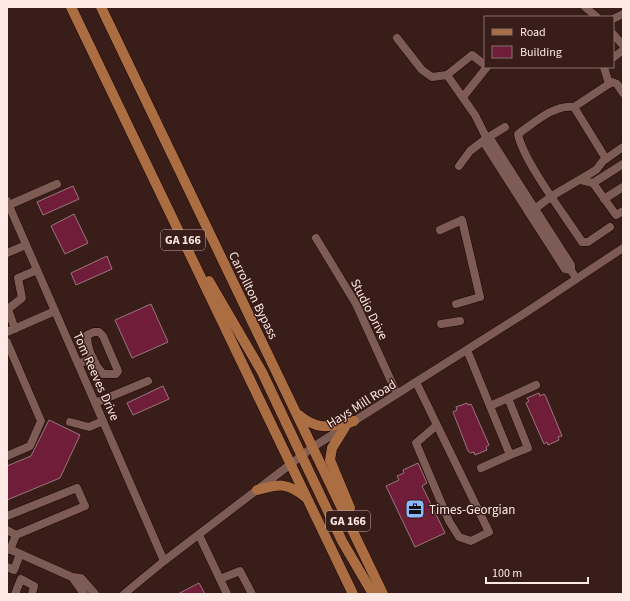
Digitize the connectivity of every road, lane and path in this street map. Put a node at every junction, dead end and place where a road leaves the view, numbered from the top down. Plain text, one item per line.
1 (101, 7) edge
2 (73, 11) edge
3 (623, 14) edge
4 (614, 18) edge
5 (614, 35) edge
6 (397, 38) dead end
7 (623, 45) edge
8 (623, 50) edge
9 (614, 57) edge
10 (484, 64) edge
11 (486, 68) edge
12 (604, 68) edge
13 (447, 74) junction
14 (609, 84) junction
15 (623, 93) edge
16 (463, 97) junction
17 (574, 107) junction
18 (505, 127) dead end
19 (486, 139) junction
20 (623, 147) edge
21 (606, 159) junction
22 (623, 164) edge
23 (459, 166) dead end
24 (581, 180) junction
25 (593, 183) junction
26 (57, 184) dead end
27 (623, 187) edge
28 (552, 196) junction
29 (604, 199) junction
30 (8, 203) edge
31 (533, 211) junction
32 (623, 211) edge
33 (610, 227) dead end
34 (440, 230) dead end
35 (316, 238) dead end
36 (183, 241) junction
37 (26, 245) junction
38 (623, 248) edge
39 (9, 252) edge
40 (37, 270) junction
41 (576, 279) junction
42 (456, 304) dead end
43 (55, 311) junction
44 (460, 320) dead end
45 (441, 324) dead end
46 (15, 329) junction
47 (7, 332) edge
48 (8, 348) edge
49 (467, 350) junction
50 (93, 358) junction
51 (78, 364) junction
52 (148, 381) dead end
53 (416, 382) junction
54 (536, 385) dead end
55 (398, 394) junction
56 (508, 398) junction
57 (96, 404) junction
58 (490, 406) junction
59 (295, 412) junction
60 (103, 421) junction
61 (354, 421) junction
62 (70, 422) dead end
63 (437, 425) junction
64 (345, 427) junction
65 (313, 447) junction
66 (510, 455) junction
67 (7, 456) edge
68 (302, 456) junction
69 (290, 465) junction
70 (481, 468) dead end
71 (257, 490) junction
72 (307, 498) junction
73 (7, 516) edge
74 (7, 530) edge
75 (16, 535) junction
76 (199, 535) junction
77 (9, 549) edge
78 (20, 554) junction
79 (367, 559) junction
80 (164, 561) junction
81 (10, 568) edge
82 (72, 577) junction
83 (21, 578) junction
84 (220, 579) junction
85 (14, 594) edge
86 (32, 594) edge
87 (84, 594) edge
88 (95, 594) edge
89 (124, 594) edge
90 (227, 594) edge
91 (252, 594) edge
92 (354, 594) edge
93 (373, 594) edge
94 (383, 594) edge

1 - 59 main road, Carrollton Bypass / GA 166
2 - 36 main road, GA 166
3 - 4 street
5 - 7 street
6 - 13 street
8 - 9 street
10 - 13 street
11 - 16 street
12 - 14 street
13 - 16 street
14 - 15 street
14 - 17 street
16 - 19 street
17 - 21 street
17 - 28 street
18 - 19 street
19 - 23 street
19 - 31 street
20 - 21 street
21 - 24 street
22 - 25 street
24 - 25 street
24 - 28 street
25 - 29 street
26 - 30 street
27 - 29 street
28 - 31 street
28 - 33 street
29 - 32 street
30 - 37 street, Tom Reeves Drive
31 - 41 street
34 - 42 street
35 - 55 street, Studio Drive
36 - 68 main road
36 - 69 main road, GA 166
37 - 39 street
37 - 40 street, Tom Reeves Drive
38 - 41 street, Hays Mill Road
40 - 43 street, Tom Reeves Drive
40 - 46 street
41 - 49 street, Hays Mill Road
43 - 46 street
43 - 51 street, Tom Reeves Drive
44 - 45 street
46 - 47 street
48 - 67 street
49 - 53 street, Hays Mill Road
49 - 58 street
50 - 50 street
50 - 51 street
51 - 57 street, Tom Reeves Drive
52 - 57 street
53 - 55 street, Hays Mill Road
53 - 63 street
54 - 56 street
55 - 61 street, Hays Mill Road
56 - 58 street
56 - 66 street
57 - 60 street, Tom Reeves Drive
58 - 66 street
59 - 61 main road
59 - 65 main road, Carrollton Bypass / GA 166
60 - 62 street
60 - 80 street, Tom Reeves Drive
61 - 64 street, Hays Mill Road
63 - 63 street
64 - 65 street, Hays Mill Road
64 - 79 main road
65 - 68 street, Hays Mill Road
65 - 79 main road, Carrollton Bypass / GA 166
66 - 70 street
68 - 69 street, Hays Mill Road
68 - 93 main road
69 - 71 street, Hays Mill Road
69 - 72 main road, GA 166
71 - 72 main road
71 - 76 street, Hays Mill Road
72 - 92 main road, GA 166
73 - 75 street
74 - 75 street
75 - 77 street
76 - 80 street, Hays Mill Road
76 - 84 street
77 - 78 street
78 - 81 street
78 - 82 street
79 - 94 main road, Carrollton Bypass / GA 166
80 - 89 street, Hays Mill Road
81 - 83 street
82 - 87 street
82 - 88 street
83 - 85 street
83 - 86 street
84 - 90 street
84 - 91 street

